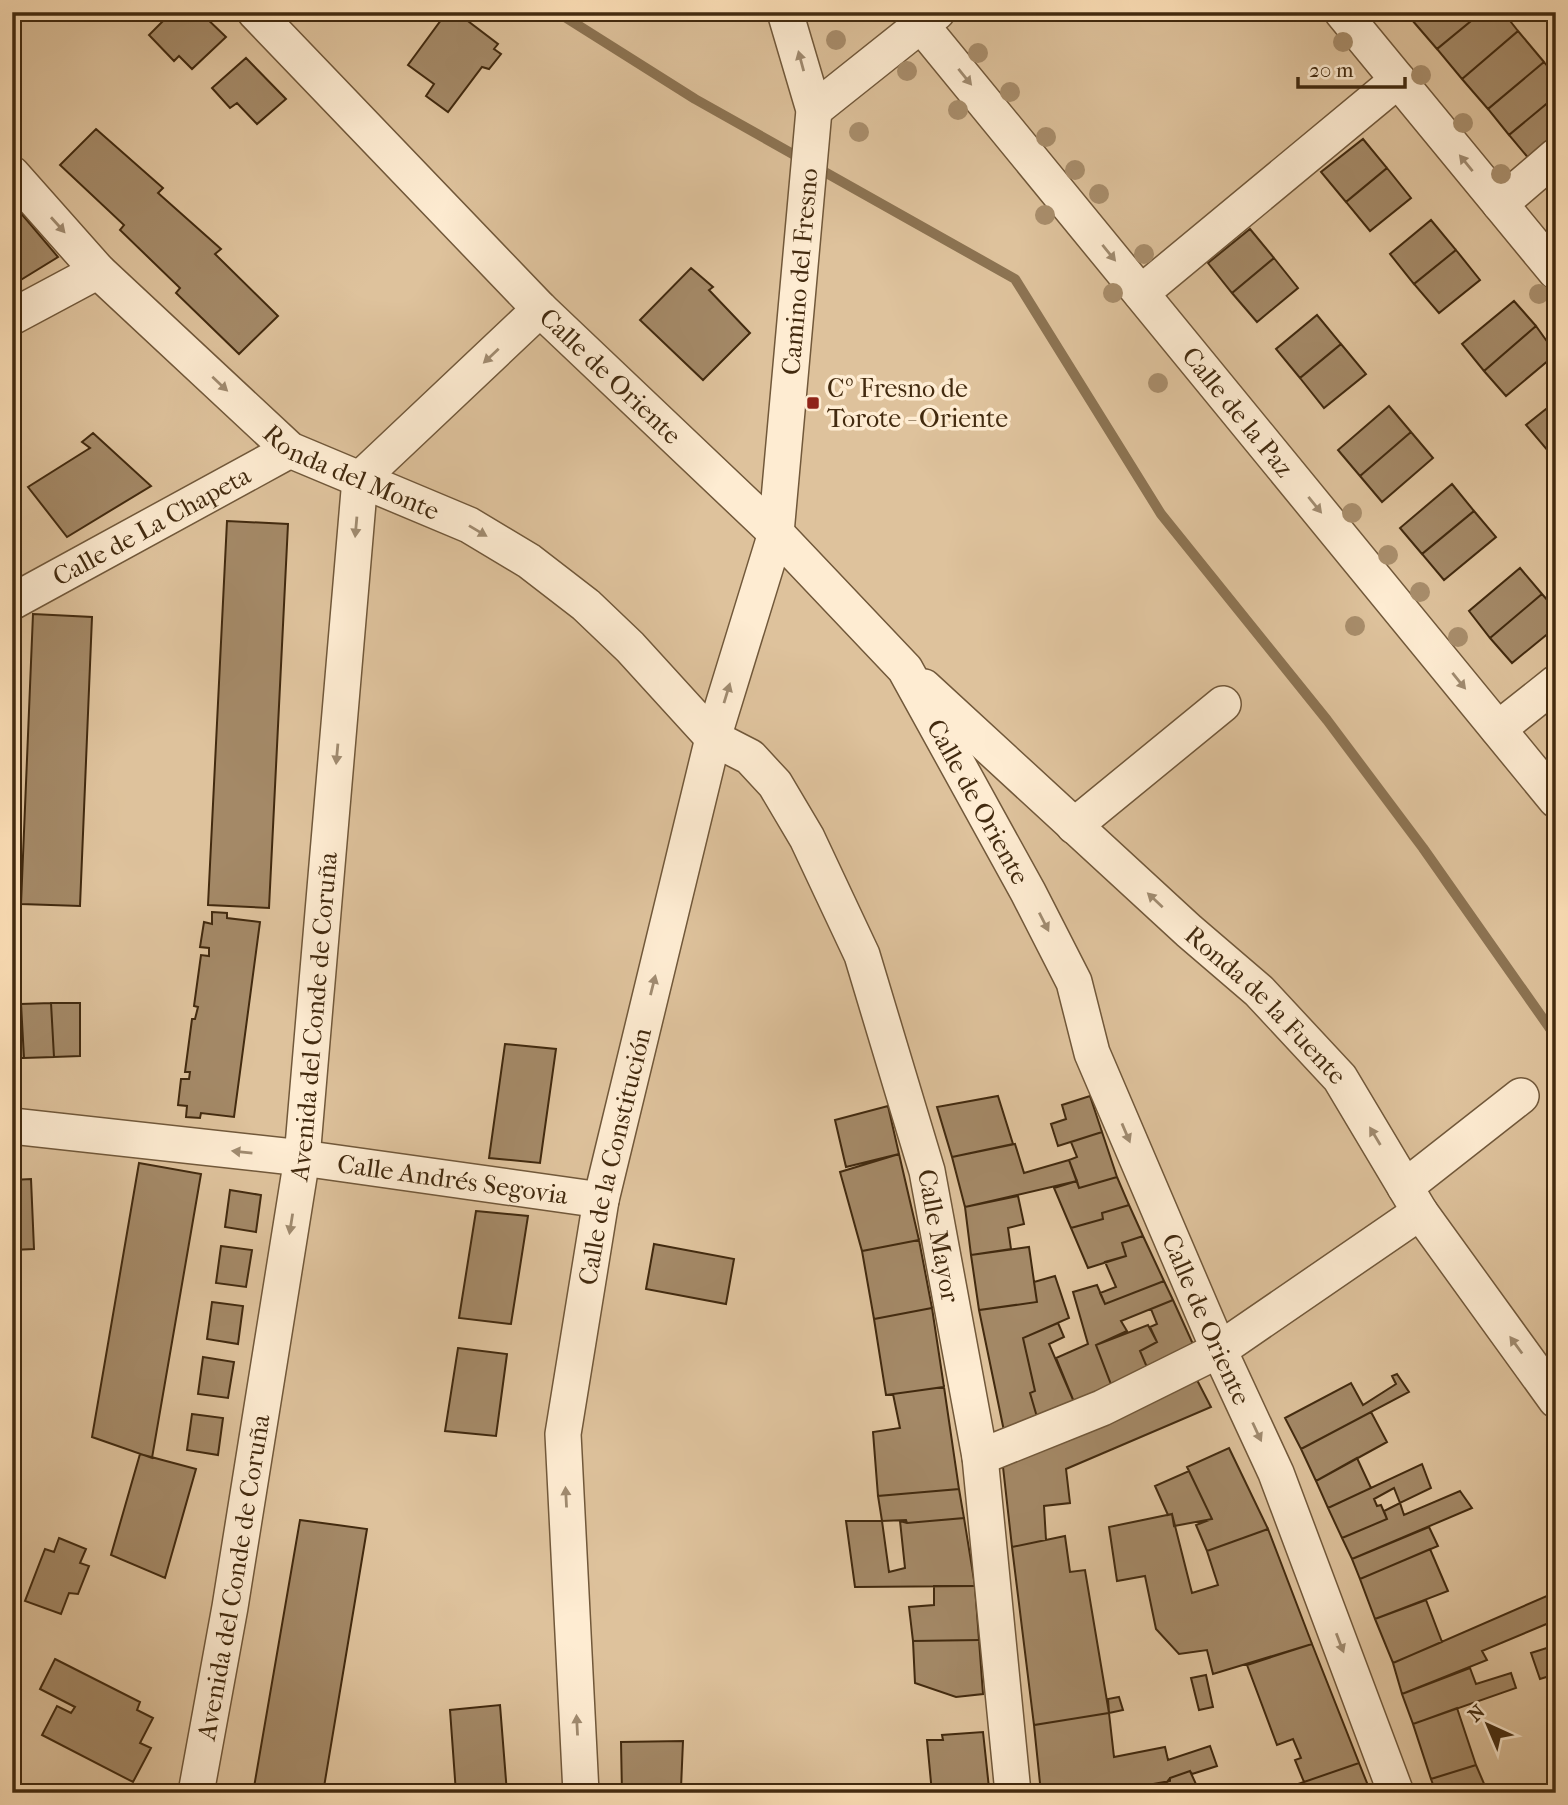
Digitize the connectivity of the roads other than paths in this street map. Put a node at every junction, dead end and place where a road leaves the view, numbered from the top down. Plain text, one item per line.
1 (254, 12) edge
2 (785, 12) edge
3 (1342, 12) edge
4 (929, 18) edge
5 (1398, 80) junction
6 (813, 122) junction
7 (1556, 156) edge
8 (12, 174) edge
9 (1500, 204) junction
10 (98, 271) junction
11 (1556, 272) edge
12 (1141, 293) junction
13 (540, 309) junction
14 (12, 317) edge
15 (290, 450) junction
16 (360, 479) junction
17 (775, 533) junction
18 (12, 602) edge
19 (905, 669) junction
20 (1556, 683) edge
21 (1223, 704) dead end
22 (1498, 730) junction
23 (713, 738) junction
24 (994, 751) junction
25 (962, 776) junction
26 (1556, 800) edge
27 (1074, 826) junction
28 (1521, 1097) dead end
29 (12, 1126) edge
30 (302, 1158) junction
31 (601, 1199) junction
32 (1413, 1199) junction
33 (1219, 1350) junction
34 (1556, 1400) edge
35 (980, 1457) junction
36 (196, 1793) edge
37 (581, 1793) edge
38 (1013, 1793) edge
39 (1396, 1793) edge

1 - 13 street, Calle de Oriente
6 -> 2 street, Camino del Fresno
3 - 5 street
4 - 6 street
4 -> 12 street, Calle de la Paz
9 -> 5 street
5 - 12 street
6 - 17 street, Camino del Fresno
7 - 9 street
8 -> 10 street, Ronda del Monte
9 - 11 street
10 - 14 street
10 -> 15 street, Ronda del Monte
12 -> 22 street, Calle de la Paz
13 -> 16 street
13 - 17 street, Calle de Oriente
15 - 16 street, Ronda del Monte
15 - 18 street, Calle de La Chapeta
16 -> 23 street, Ronda del Monte
16 -> 30 street, Avenida del Conde de Coruña
17 - 19 street, Calle de Oriente
23 -> 17 street, Calle de la Constitución
19 - 24 street, Ronda de la Fuente
19 - 25 street, Calle de Oriente
20 - 22 street
21 - 27 street
22 - 26 street, Calle de la Paz
31 -> 23 street, Calle de la Constitución
23 - 35 street, Calle Mayor
24 - 25 street
24 - 27 street, Ronda de la Fuente
25 -> 33 street, Calle de Oriente
32 -> 27 street, Ronda de la Fuente
28 - 32 street
30 -> 29 street, Calle Andrés Segovia
30 - 31 street, Calle Andrés Segovia
30 -> 36 street, Avenida del Conde de Coruña
37 -> 31 street, Calle de la Constitución
32 - 33 street
34 -> 32 street, Ronda de la Fuente
33 - 35 street
33 -> 39 street, Calle de Oriente
35 - 38 street, Calle Mayor

